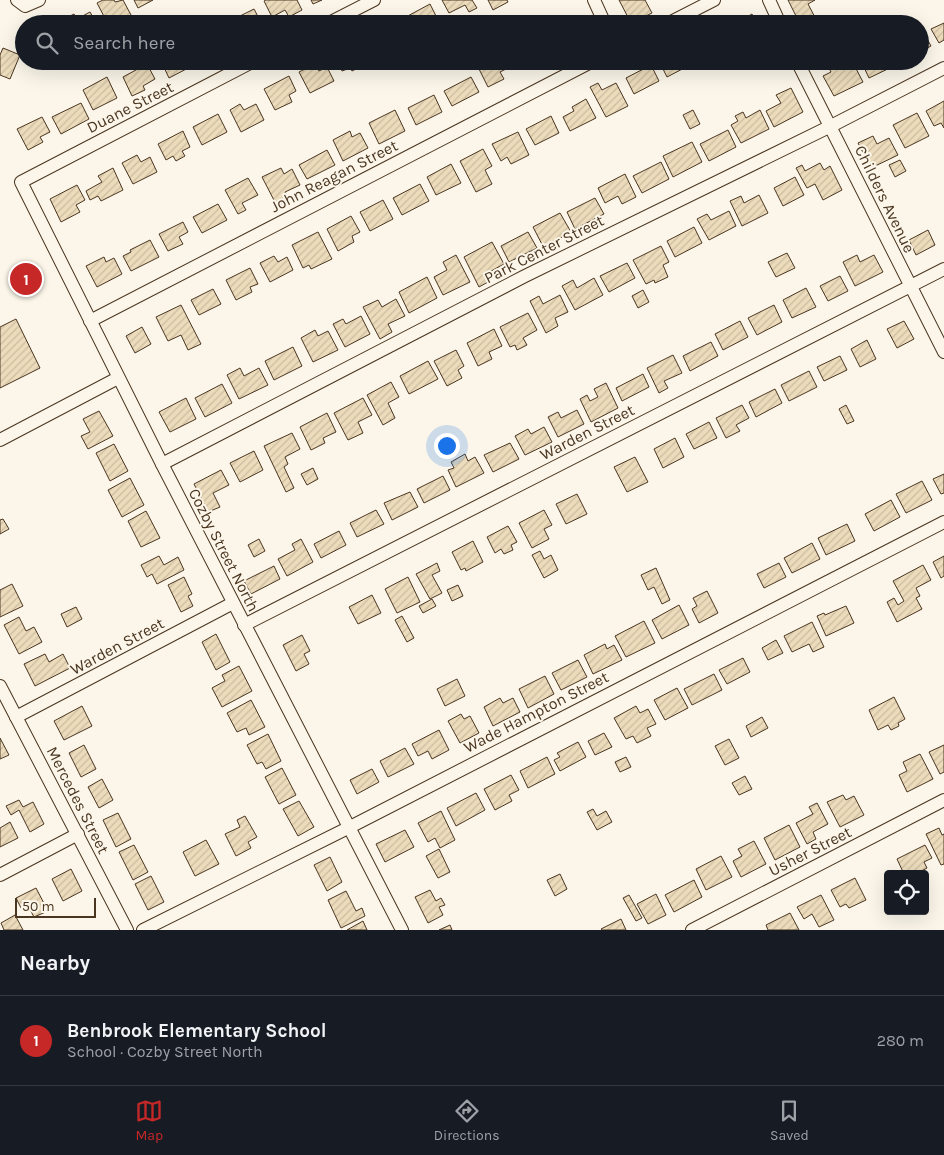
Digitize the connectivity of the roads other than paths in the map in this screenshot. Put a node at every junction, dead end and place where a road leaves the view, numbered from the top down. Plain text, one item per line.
1 (39, 0) edge
2 (374, 0) edge
3 (594, 0) edge
4 (714, 0) edge
5 (769, 0) edge
6 (21, 3) edge
7 (345, 15) edge
8 (601, 15) edge
9 (685, 15) edge
10 (776, 15) edge
11 (944, 68) edge
12 (237, 70) edge
13 (576, 70) edge
14 (802, 70) edge
15 (831, 126) junction
16 (21, 182) joint
17 (944, 269) edge
18 (911, 286) junction
19 (90, 321) junction
20 (944, 352) edge
21 (118, 378) junction
22 (0, 440) edge
23 (162, 464) junction
24 (944, 522) edge
25 (233, 603) junction
26 (244, 625) junction
27 (0, 686) edge
28 (16, 717) junction
29 (944, 800) edge
30 (350, 827) junction
31 (78, 834) junction
32 (0, 875) edge
33 (127, 930) edge
34 (143, 930) edge
35 (402, 930) edge
36 (692, 930) edge

1 - 6 street
2 - 7 street
3 - 8 street
4 - 9 street
5 - 10 street
11 - 15 street, Park Center Street
12 - 16 street, Duane Street
13 - 19 street, John Reagan Street
14 - 15 street, Childers Avenue
15 - 18 street, Childers Avenue
15 - 23 street, Park Center Street
16 - 19 street, Cozby Street North
17 - 18 street, Warden Street
18 - 20 street, Childers Avenue
18 - 26 street, Warden Street
19 - 21 street, Cozby Street North
21 - 22 street
21 - 23 street, Cozby Street North
23 - 25 street, Cozby Street North
24 - 30 street, Wade Hampton Street
25 - 26 street, Cozby Street North
25 - 28 street, Warden Street
26 - 30 street, Cozby Street North
27 - 28 street, Mercedes Street
28 - 31 street, Mercedes Street
29 - 36 street, Usher Street
30 - 34 street, Wade Hampton Street
30 - 35 street, Cozby Street North
31 - 32 street
31 - 33 street, Mercedes Street

